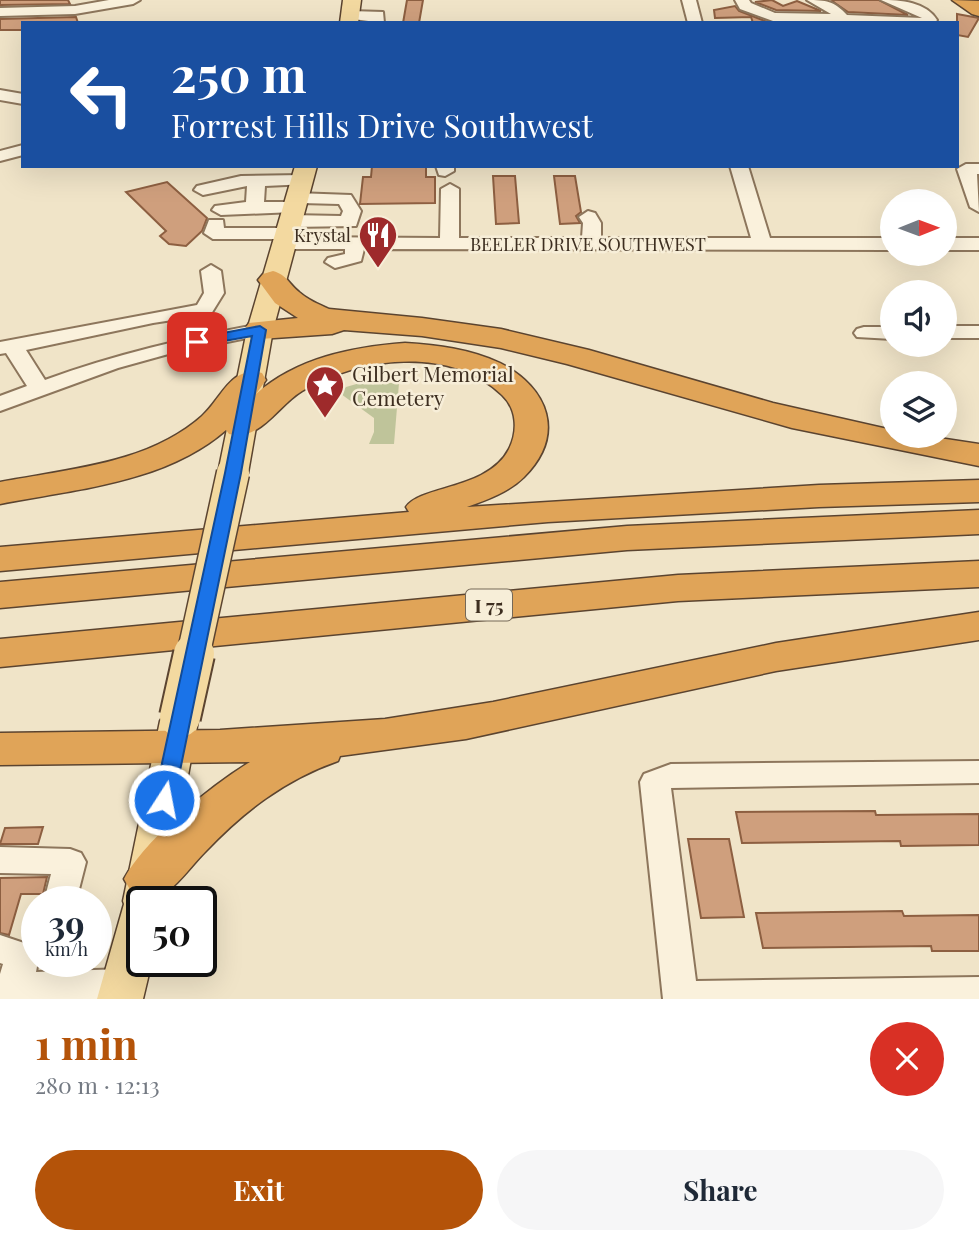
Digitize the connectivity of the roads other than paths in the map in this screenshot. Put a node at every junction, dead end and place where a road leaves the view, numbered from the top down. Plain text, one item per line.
1 (134, 0) edge
2 (689, 0) edge
3 (742, 0) edge
4 (814, 0) edge
5 (888, 0) edge
6 (962, 0) edge
7 (979, 10) edge
8 (0, 12) edge
9 (350, 12) edge
10 (843, 19) junction
11 (377, 21) edge
12 (694, 21) edge
13 (896, 21) edge
14 (926, 21) edge
15 (0, 95) edge
16 (21, 99) edge
17 (21, 151) edge
18 (0, 156) edge
19 (967, 165) edge
20 (740, 168) edge
21 (447, 175) edge
22 (256, 181) junction
23 (202, 190) dead end
24 (255, 207) junction
25 (294, 207) edge
26 (979, 207) edge
27 (588, 217) dead end
28 (591, 243) junction
29 (762, 244) junction
30 (880, 244) edge
31 (957, 244) edge
32 (979, 244) edge
33 (452, 246) junction
34 (345, 251) junction
35 (211, 271) dead end
36 (272, 280) junction
37 (375, 324) junction
38 (260, 330) junction
39 (957, 332) edge
40 (979, 332) edge
41 (864, 333) dead end
42 (880, 333) edge
43 (6, 347) edge
44 (250, 380) junction
45 (40, 388) junction
46 (0, 404) edge
47 (241, 427) junction
48 (979, 455) edge
49 (979, 491) edge
50 (0, 493) edge
51 (979, 522) edge
52 (319, 531) junction
53 (0, 559) edge
54 (979, 575) edge
55 (0, 595) edge
56 (979, 626) edge
57 (0, 653) edge
58 (177, 732) junction
59 (360, 738) junction
60 (0, 749) edge
61 (979, 772) edge
62 (0, 860) edge
63 (64, 886) edge
64 (147, 886) edge
65 (153, 886) edge
66 (14, 975) edge
67 (122, 992) edge
68 (979, 992) edge
69 (681, 998) edge

1 - 8 street
2 - 12 street
3 - 10 street
4 - 10 street
5 - 14 street
6 - 7 highway
9 - 11 street
10 - 13 street
15 - 16 street
17 - 18 street
19 - 26 street
20 - 29 street
21 - 33 street
22 - 23 street
22 - 24 street
22 - 25 street
24 - 25 street
24 - 25 street
25 - 34 street, BEELER DRIVE SOUTHWEST
25 - 34 street
25 - 36 main road
27 - 28 street
28 - 29 street, BEELER DRIVE SOUTHWEST
28 - 33 street, BEELER DRIVE SOUTHWEST
29 - 30 street, BEELER DRIVE SOUTHWEST
31 - 32 street
33 - 34 street, BEELER DRIVE SOUTHWEST
35 - 43 street
36 - 37 highway
36 - 38 main road
37 - 38 highway
37 - 48 highway
38 - 44 main road
38 - 45 street
39 - 40 street
41 - 42 street
43 - 45 street
44 - 47 main road
44 - 50 highway
45 - 46 street
47 - 52 highway
47 - 58 main road, bridge
49 - 52 highway
51 - 55 highway
52 - 53 highway
54 - 57 highway, I 75
56 - 59 highway
58 - 59 highway
58 - 60 highway
58 - 64 main road
59 - 65 highway
61 - 69 street
62 - 63 street
66 - 67 street
68 - 69 street

